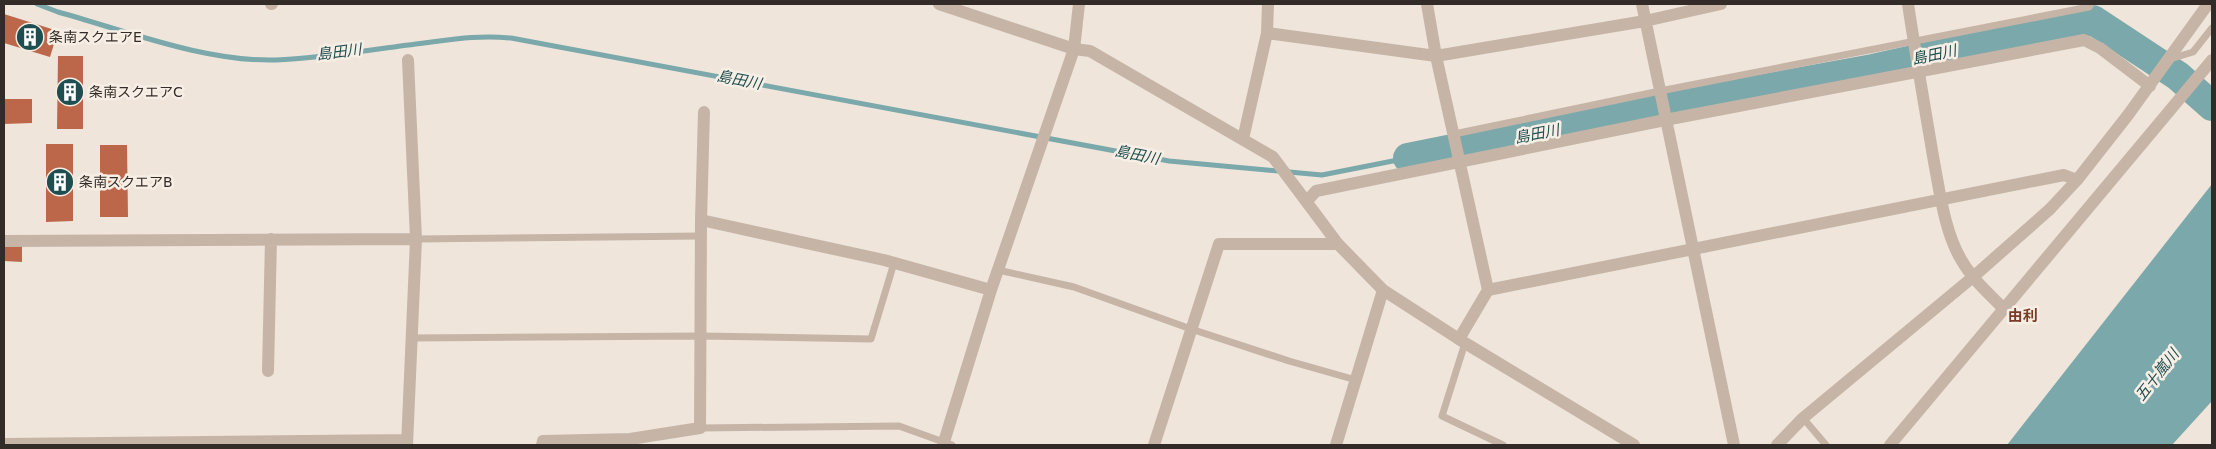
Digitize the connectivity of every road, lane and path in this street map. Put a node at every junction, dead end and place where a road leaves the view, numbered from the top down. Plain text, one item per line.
1 (939, 4) edge
2 (1078, 4) edge
3 (1268, 4) edge
4 (1427, 4) edge
5 (1642, 4) edge
6 (1721, 4) edge
7 (1908, 4) edge
8 (2091, 4) edge
9 (2208, 4) edge
10 (1645, 21) junction
11 (2212, 28) edge
12 (1267, 33) junction
13 (1913, 42) junction
14 (1074, 49) junction
15 (1436, 56) junction
16 (408, 60) dead end
17 (2168, 60) junction
18 (2212, 60) edge
19 (1918, 71) junction
20 (2150, 86) junction
21 (1661, 94) junction
22 (704, 112) dead end
23 (1665, 120) junction
24 (1454, 134) junction
25 (1244, 138) junction
26 (1461, 161) junction
27 (2077, 180) junction
28 (1307, 201) junction
29 (1942, 201) junction
30 (701, 220) junction
31 (701, 236) junction
32 (271, 239) junction
33 (416, 239) junction
34 (4, 241) edge
35 (1338, 244) junction
36 (1693, 249) junction
37 (894, 263) junction
38 (998, 270) junction
39 (1973, 277) junction
40 (991, 290) junction
41 (1383, 290) junction
42 (1488, 290) junction
43 (2004, 309) junction
44 (1191, 330) junction
45 (701, 336) junction
46 (411, 338) junction
47 (1462, 341) junction
48 (268, 372) dead end
49 (1356, 380) junction
50 (1803, 418) junction
51 (700, 428) junction
52 (407, 443) edge
53 (4, 444) edge
54 (946, 444) edge
55 (542, 445) edge
56 (1154, 445) edge
57 (1336, 445) edge
58 (1502, 445) edge
59 (1634, 445) edge
60 (1734, 445) edge
61 (1776, 445) edge
62 (1826, 445) edge
63 (1890, 445) edge

1 - 14 street
2 - 14 street
3 - 12 street
4 - 15 street
5 - 10 street
6 - 10 street
7 - 13 street
8 - 13 lane
9 - 17 street
10 - 15 street
10 - 21 street
11 - 17 lane
12 - 15 street
12 - 25 street
13 - 19 street
13 - 21 lane
14 - 25 street
14 - 38 street
15 - 24 street
16 - 33 street
17 - 20 street
18 - 43 street
19 - 20 street
19 - 23 street
19 - 29 street
20 - 27 street
21 - 23 street
21 - 24 lane
22 - 30 street
23 - 26 street
23 - 36 street
24 - 26 street
25 - 28 street
26 - 28 street
26 - 42 street
27 - 29 street
27 - 39 street
28 - 35 street
29 - 36 street
29 - 39 street
30 - 31 street
30 - 37 street
31 - 33 lane
31 - 45 street
32 - 33 street
32 - 34 street
32 - 48 street
33 - 46 street
35 - 41 street
35 - 44 street
36 - 42 street
36 - 60 street
37 - 40 street
37 - 45 lane
38 - 40 street
38 - 44 lane
39 - 43 street
39 - 50 street
40 - 54 street
41 - 47 street
41 - 49 street
42 - 47 street
43 - 63 street
44 - 49 lane
44 - 56 street
45 - 46 lane
45 - 51 street
46 - 52 street
47 - 58 lane
47 - 59 street
49 - 57 street
50 - 61 street
50 - 62 lane
51 - 54 lane
51 - 55 street
52 - 53 street

